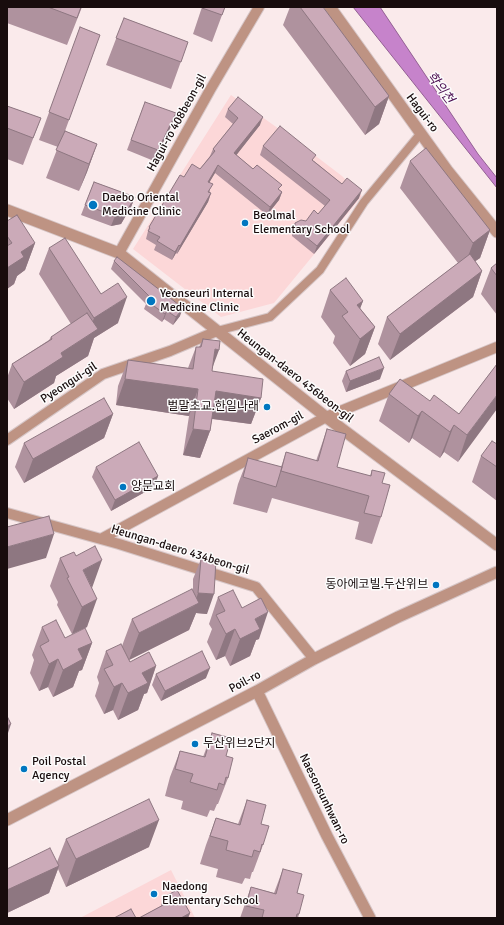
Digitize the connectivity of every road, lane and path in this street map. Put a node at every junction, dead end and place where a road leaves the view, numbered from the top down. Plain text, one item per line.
1 (259, 7) edge
2 (330, 7) edge
3 (421, 133) junction
4 (7, 210) edge
5 (497, 232) edge
6 (119, 253) junction
7 (217, 332) junction
8 (497, 347) edge
9 (326, 417) junction
10 (7, 440) edge
11 (7, 513) edge
12 (101, 539) junction
13 (497, 545) edge
14 (497, 572) edge
15 (314, 659) junction
16 (257, 691) junction
17 (7, 820) edge
18 (370, 918) edge

1 - 6 street, Hagui-ro 408beon-gil
2 - 3 street, Hagui-ro
3 - 5 street, Hagui-ro
3 - 7 street
4 - 6 street, Heungan-daero 456beon-gil
6 - 7 street, Heungan-daero 456beon-gil
7 - 9 street, Heungan-daero 456beon-gil
7 - 10 street, Pyeongui-gil
8 - 9 street, Saerom-gil
9 - 12 street, Saerom-gil
9 - 13 street, Heungan-daero 456beon-gil
11 - 12 street, Heungan-daero 434beon-gil
12 - 15 street, Heungan-daero 434beon-gil
14 - 15 street, Poil-ro
15 - 16 street, Poil-ro
16 - 17 street, Poil-ro
16 - 18 street, Naesonsunhwan-ro

